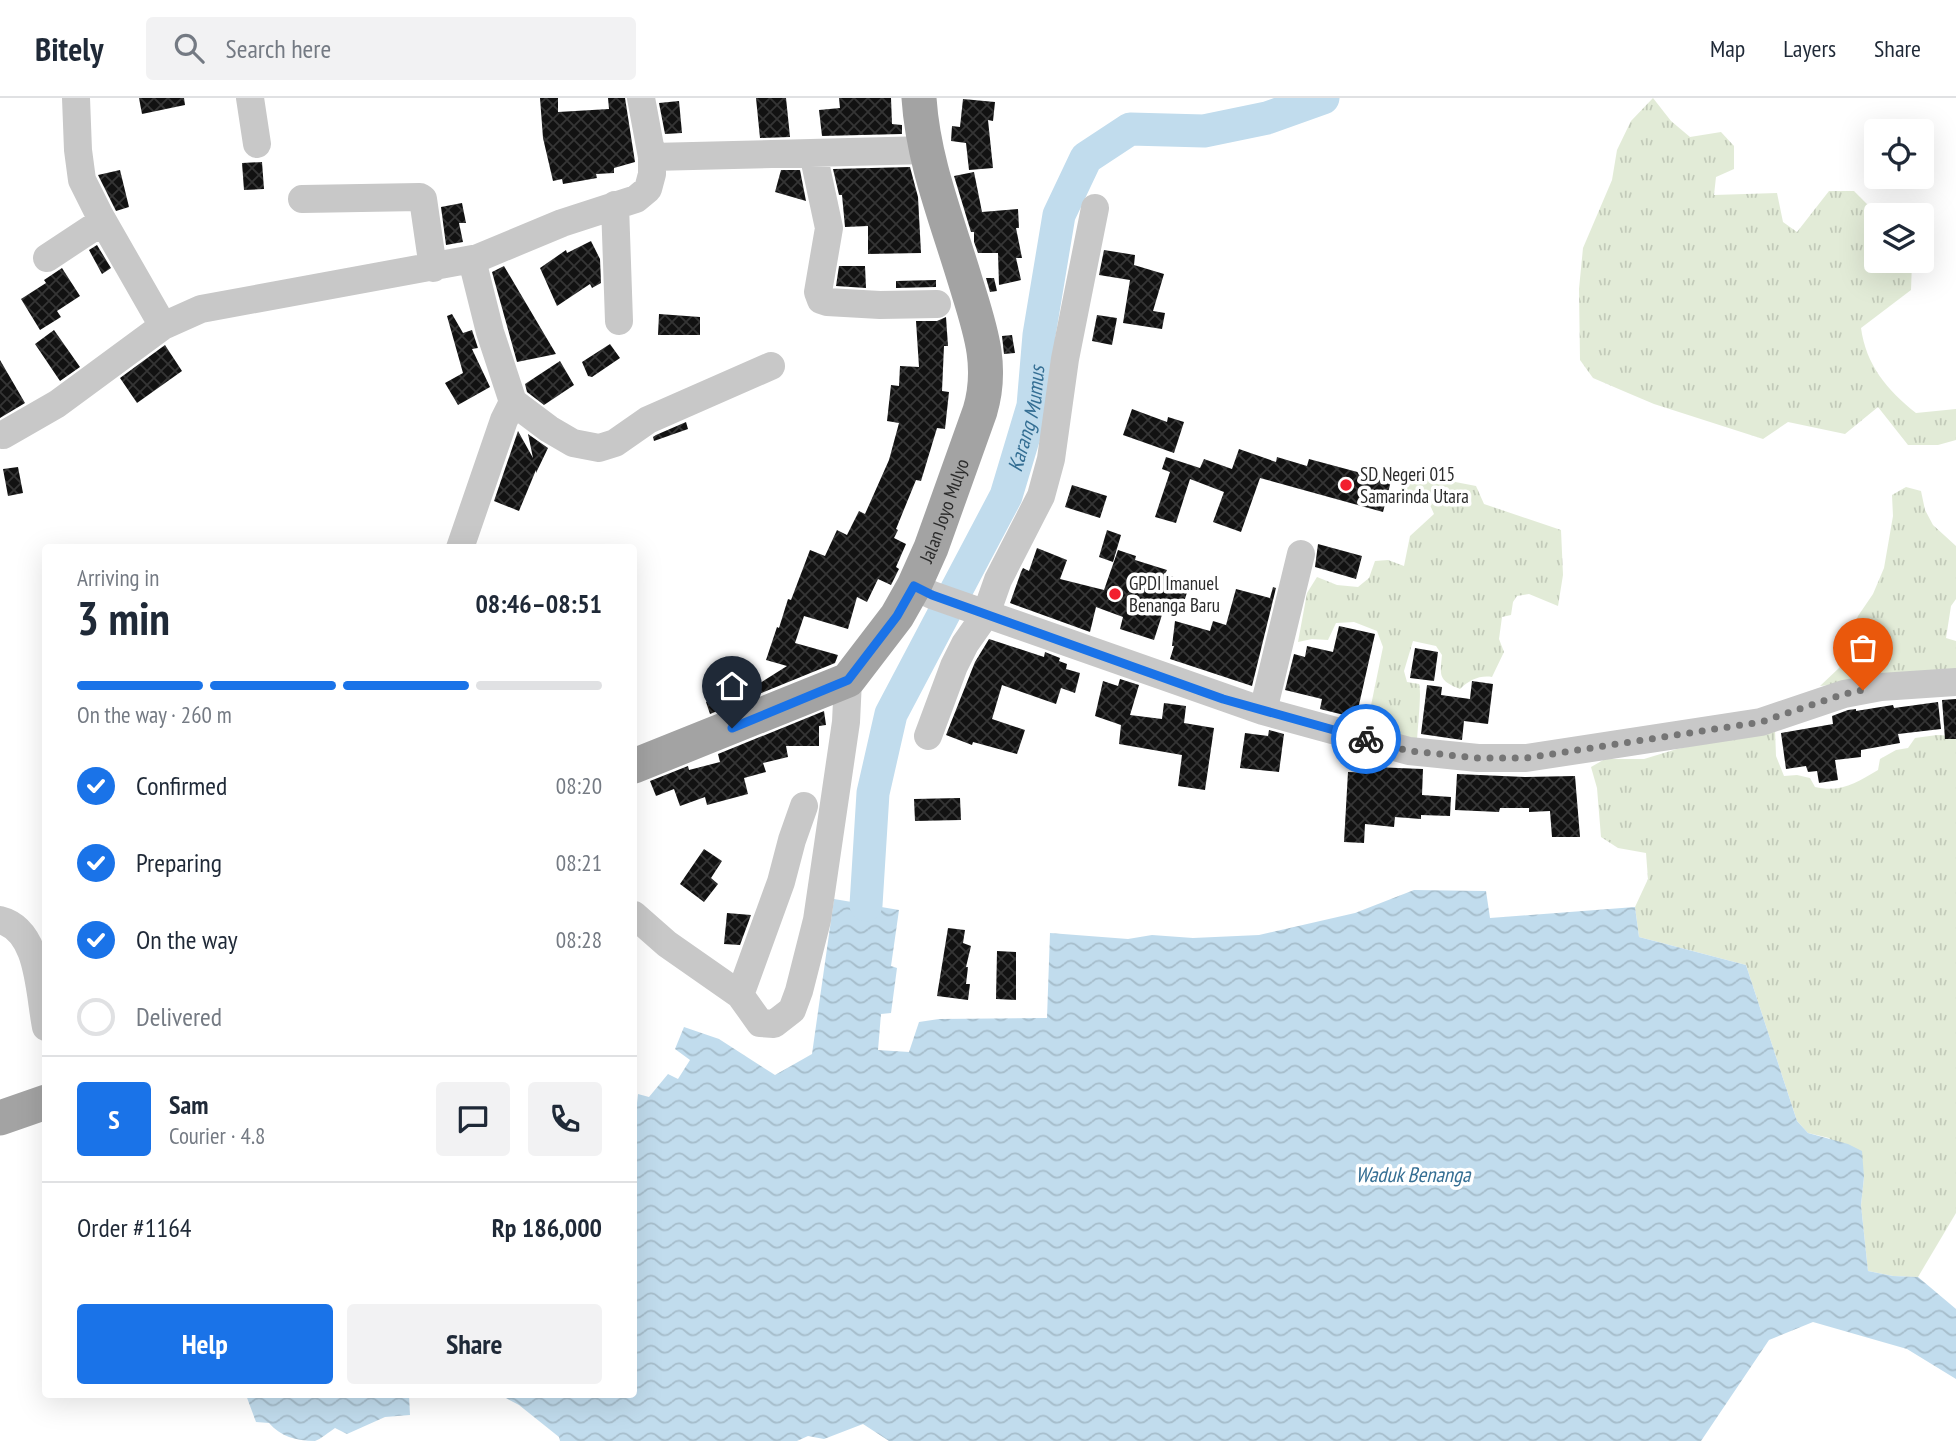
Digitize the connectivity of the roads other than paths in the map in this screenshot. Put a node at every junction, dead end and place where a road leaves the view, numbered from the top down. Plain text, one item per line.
1 (76, 98) edge
2 (250, 98) edge
3 (641, 98) edge
4 (919, 98) edge
5 (257, 144) dead end
6 (927, 150) junction
7 (813, 153) junction
8 (652, 157) junction
9 (302, 200) dead end
10 (615, 205) junction
11 (1095, 208) dead end
12 (103, 221) junction
13 (47, 258) dead end
14 (478, 258) junction
15 (433, 268) junction
16 (937, 304) dead end
17 (619, 321) dead end
18 (163, 326) junction
19 (771, 366) dead end
20 (513, 402) junction
21 (3, 435) dead end
22 (461, 544) edge
23 (1301, 554) dead end
24 (923, 591) junction
25 (984, 613) junction
26 (848, 680) junction
27 (1956, 682) edge
28 (1263, 711) junction
29 (928, 736) dead end
30 (637, 765) edge
31 (804, 806) dead end
32 (637, 918) edge
33 (0, 919) edge
34 (740, 995) junction
35 (42, 1004) edge
36 (42, 1103) edge
37 (0, 1118) edge

1 - 12 street
2 - 5 street
3 - 8 street
4 - 6 main road, Jalan Joyo Mulyo
6 - 7 street
6 - 24 main road, Jalan Joyo Mulyo
7 - 8 street
7 - 16 street
8 - 10 street
9 - 15 street
10 - 14 street
10 - 17 street
11 - 25 street
12 - 13 street
12 - 18 street
14 - 15 street
14 - 20 street
15 - 18 street
18 - 21 street
19 - 20 street
20 - 22 street
23 - 28 street
24 - 25 street
24 - 26 main road, Jalan Joyo Mulyo
25 - 28 street
25 - 29 street
26 - 30 main road
26 - 34 street
27 - 28 street
31 - 34 street
32 - 34 street
33 - 35 street
36 - 37 main road

